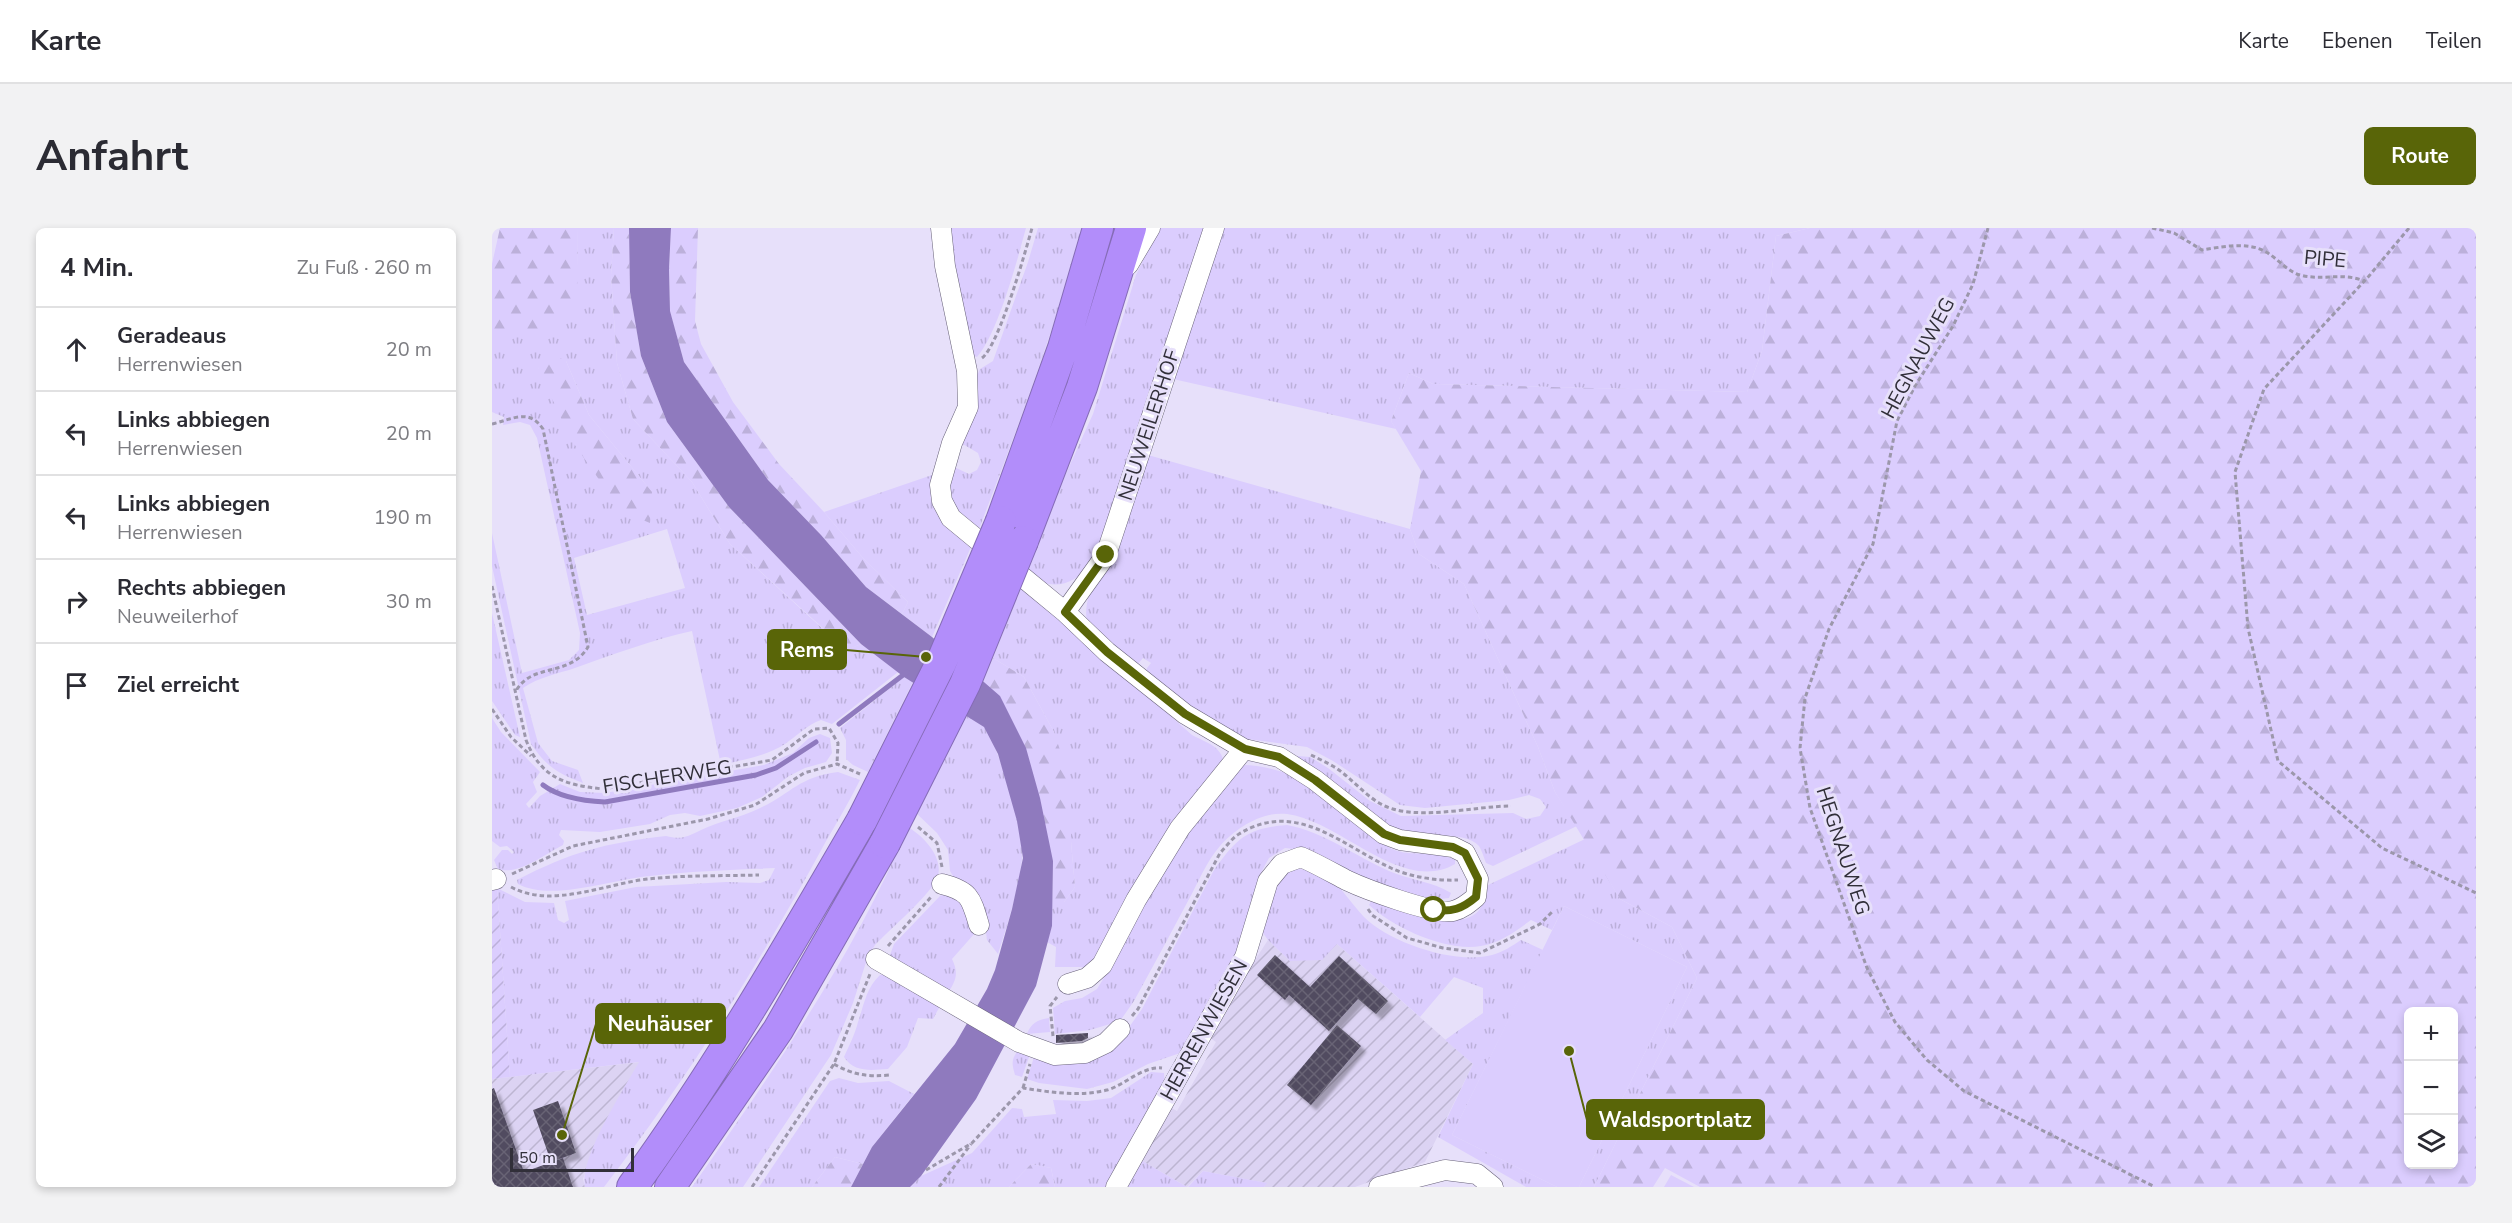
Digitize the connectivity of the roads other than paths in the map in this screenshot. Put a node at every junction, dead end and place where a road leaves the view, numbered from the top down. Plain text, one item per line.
1 (941, 228) edge
2 (1098, 228) edge
3 (1131, 228) edge
4 (1150, 228) edge
5 (1214, 228) edge
6 (1116, 283) junction
7 (1065, 612) junction
8 (1245, 749) junction
9 (942, 884) dead end
10 (979, 925) dead end
11 (876, 959) dead end
12 (1068, 984) road end
13 (1120, 1029) dead end
14 (632, 1187) edge
15 (670, 1187) edge
16 (1116, 1187) edge
17 (1378, 1187) edge
18 (1493, 1187) edge

1 - 7 street, HERRENWIESEN
2 - 14 highway, bridge
3 - 6 highway
4 - 6 street
5 - 7 street, NEUWEILERHOF
6 - 15 highway, bridge
7 - 8 street, HERRENWIESEN
8 - 12 street
8 - 16 street, HERRENWIESEN
9 - 10 street
11 - 13 street
17 - 18 street

